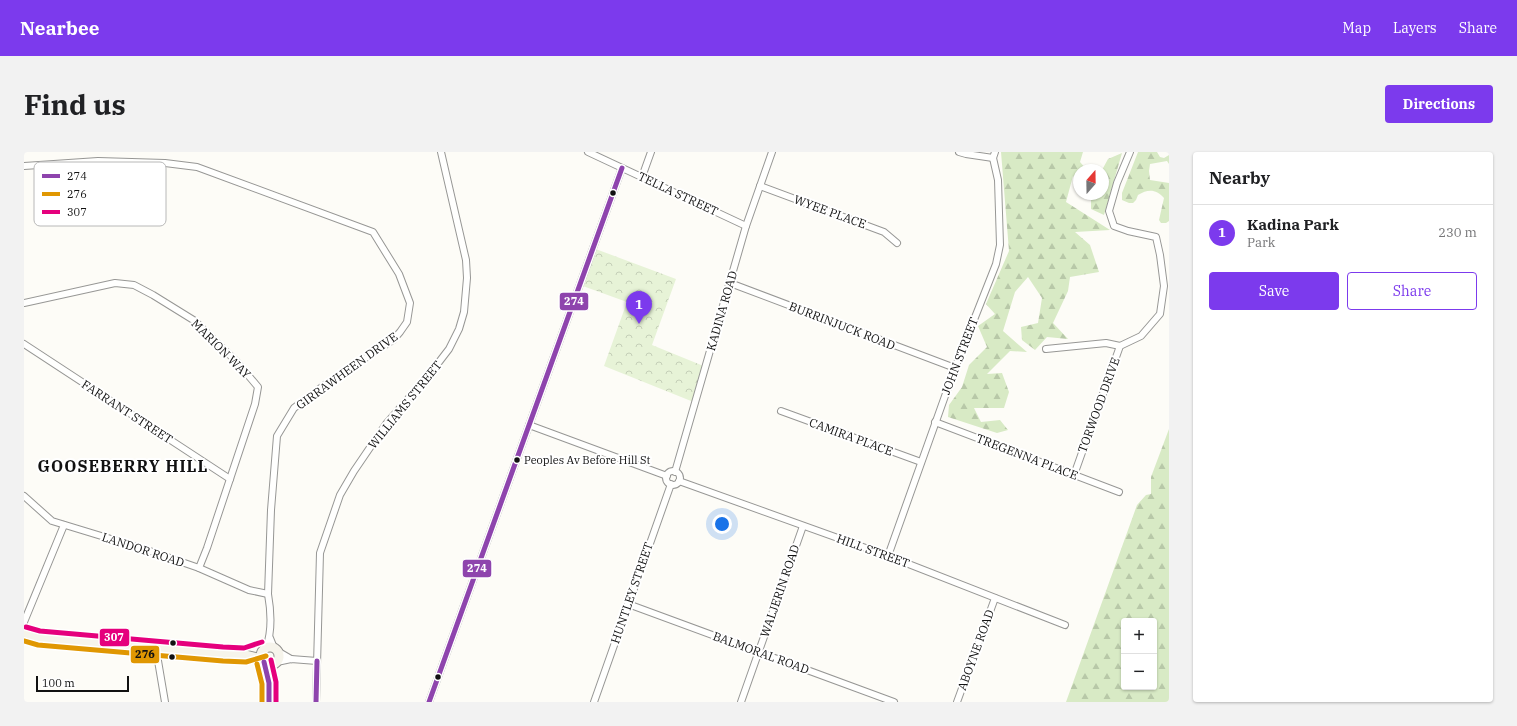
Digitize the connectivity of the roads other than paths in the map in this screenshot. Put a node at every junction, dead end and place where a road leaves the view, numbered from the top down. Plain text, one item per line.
1 (441, 152) edge
2 (588, 152) edge
3 (651, 152) edge
4 (772, 152) edge
5 (959, 152) edge
6 (1130, 152) edge
7 (994, 155) edge
8 (83, 162) edge
9 (132, 162) edge
10 (166, 163) edge
11 (34, 165) edge
12 (24, 166) edge
13 (622, 168) junction
14 (642, 177) junction
15 (760, 186) junction
16 (746, 226) junction
17 (896, 243) dead end
18 (730, 284) junction
19 (24, 303) edge
20 (24, 344) edge
21 (1120, 346) junction
22 (1046, 349) dead end
23 (955, 368) junction
24 (781, 411) dead end
25 (936, 422) junction
26 (529, 425) junction
27 (922, 462) junction
28 (675, 472) junction
29 (1074, 475) junction
30 (667, 476) junction
31 (230, 480) junction
32 (679, 481) junction
33 (671, 484) junction
34 (1119, 492) dead end
35 (24, 496) edge
36 (64, 525) junction
37 (803, 526) junction
38 (888, 556) junction
39 (199, 568) junction
40 (268, 594) junction
41 (995, 598) junction
42 (628, 604) junction
43 (24, 622) edge
44 (1065, 625) dead end
45 (24, 634) edge
46 (156, 649) junction
47 (271, 649) junction
48 (759, 652) junction
49 (246, 655) junction
50 (290, 659) junction
51 (263, 661) junction
52 (317, 661) junction
53 (275, 663) junction
54 (269, 683) junction
55 (165, 702) edge
56 (269, 702) edge
57 (316, 702) edge
58 (429, 702) edge
59 (594, 702) edge
60 (741, 702) edge
61 (894, 702) edge
62 (957, 702) edge

1 - 52 street, WILLIAMS STREET
2 - 13 street, TELLA STREET
3 - 14 street
4 - 15 street, KADINA ROAD
5 - 7 street
6 - 21 street, TORWOOD DRIVE
7 - 23 street, JOHN STREET
8 - 9 street, GIRRAWHEEN DRIVE
10 - 40 street, GIRRAWHEEN DRIVE
11 - 12 street, GIRRAWHEEN DRIVE
13 - 14 street, TELLA STREET
13 - 26 street
14 - 16 street, TELLA STREET
15 - 16 street, KADINA ROAD
15 - 17 street, WYEE PLACE
16 - 18 street, KADINA ROAD
18 - 23 street, BURRINJUCK ROAD
18 - 28 street, KADINA ROAD
19 - 31 street, MARION WAY
20 - 31 street, FARRANT STREET
21 - 22 street
21 - 29 street, TORWOOD DRIVE
23 - 25 street, JOHN STREET
24 - 27 street, CAMIRA PLACE
25 - 27 street, JOHN STREET
25 - 29 street, TREGENNA PLACE
26 - 30 street
26 - 58 street
27 - 38 street, JOHN STREET
28 - 30 street
28 - 32 street
29 - 34 street, TREGENNA PLACE
30 - 33 street
31 - 39 street, MARION WAY
32 - 33 street
32 - 37 street, HILL STREET
33 - 42 street, HUNTLEY STREET
35 - 36 street, LANDOR ROAD
36 - 39 street, LANDOR ROAD
36 - 43 street
37 - 38 street, HILL STREET
37 - 48 street, WALJERIN ROAD
38 - 41 street, HILL STREET
39 - 40 street, LANDOR ROAD
40 - 47 street, GIRRAWHEEN DRIVE
41 - 44 street, HILL STREET
41 - 62 street, ABOYNE ROAD
42 - 48 street, BALMORAL ROAD
42 - 59 street, HUNTLEY STREET
45 - 46 street
46 - 49 street
46 - 55 street
47 - 49 street
47 - 50 street
47 - 51 street
47 - 53 street
48 - 60 street, WALJERIN ROAD
48 - 61 street, BALMORAL ROAD
49 - 51 street
50 - 52 street
50 - 53 street
51 - 53 street
51 - 54 street
52 - 57 street, WILLIAMS STREET
53 - 54 street
54 - 56 street

